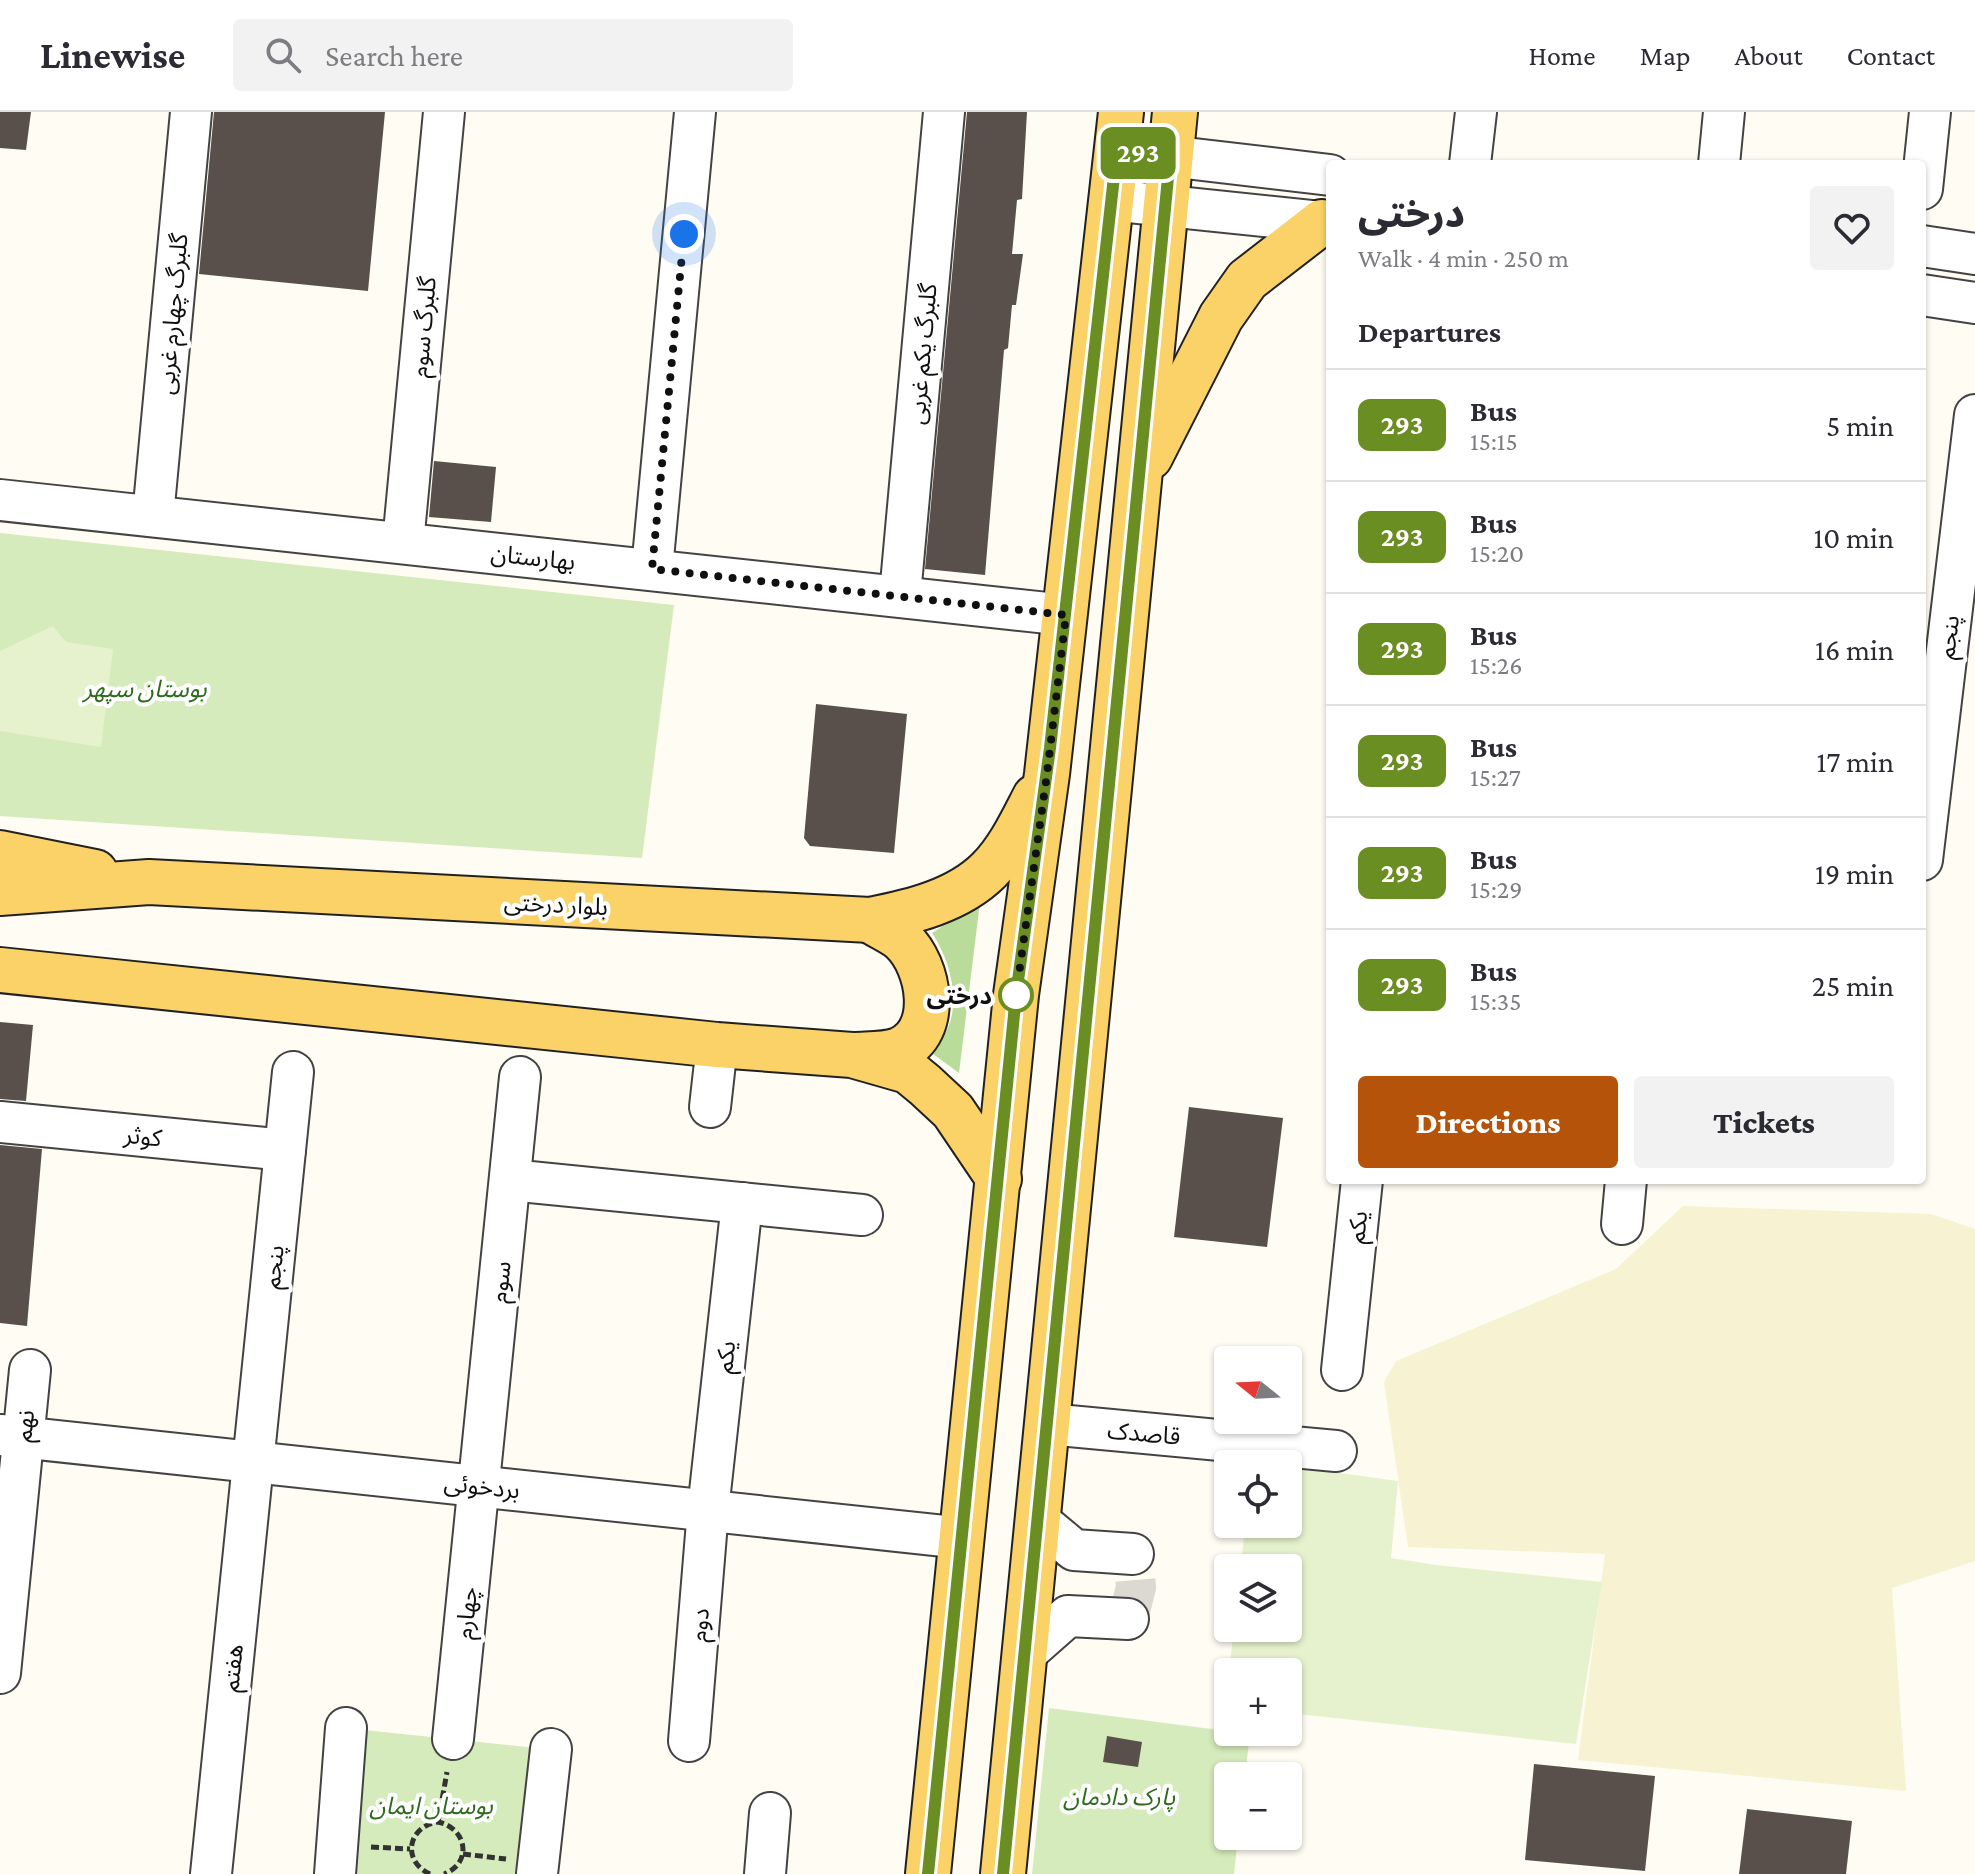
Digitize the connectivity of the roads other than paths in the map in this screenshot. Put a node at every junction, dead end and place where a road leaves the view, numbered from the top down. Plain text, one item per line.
1 (191, 112) edge
2 (444, 112) edge
3 (695, 112) edge
4 (944, 112) edge
5 (1175, 112) edge
6 (1476, 112) edge
7 (1724, 112) edge
8 (1930, 112) edge
9 (1119, 131) edge
10 (1170, 157) junction
11 (1470, 160) edge
12 (1719, 160) edge
13 (1925, 160) edge
14 (1326, 175) edge
15 (1110, 200) junction
16 (1165, 205) junction
17 (1326, 222) edge
18 (1926, 247) edge
19 (1975, 254) edge
20 (1926, 296) edge
21 (1975, 303) edge
22 (1975, 415) edge
23 (1138, 481) junction
24 (0, 500) edge
25 (153, 516) junction
26 (403, 543) junction
27 (652, 569) junction
28 (900, 595) junction
29 (1066, 615) junction
30 (1047, 774) junction
31 (1926, 826) edge
32 (3, 884) edge
33 (870, 920) junction
34 (7, 969) edge
35 (717, 1045) junction
36 (852, 1055) junction
37 (293, 1072) dead end
38 (520, 1077) dead end
39 (710, 1107) dead end
40 (0, 1122) edge
41 (285, 1150) junction
42 (999, 1179) junction
43 (510, 1180) junction
44 (1362, 1184) edge
45 (1626, 1184) edge
46 (742, 1203) junction
47 (862, 1215) dead end
48 (1622, 1224) dead end
49 (30, 1370) dead end
50 (1342, 1370) dead end
51 (1048, 1424) junction
52 (11, 1436) edge
53 (1336, 1451) dead end
54 (253, 1462) junction
55 (480, 1486) junction
56 (708, 1510) junction
57 (1038, 1520) junction
58 (963, 1538) junction
59 (1133, 1554) dead end
60 (1128, 1619) dead end
61 (1026, 1653) junction
62 (0, 1673) edge
63 (346, 1728) dead end
64 (453, 1739) road end
65 (689, 1741) dead end
66 (551, 1749) dead end
67 (770, 1813) dead end
68 (211, 1874) edge
69 (335, 1874) edge
70 (537, 1874) edge
71 (765, 1874) edge
72 (928, 1874) edge
73 (1003, 1874) edge

1 - 25 street, گلبرگ چهارم غربی
2 - 26 street, گلبرگ سوم
3 - 27 street
4 - 28 street, گلبرگ یکم غربی
5 - 10 main road
6 - 11 street
7 - 12 street
8 - 13 street
9 - 10 street
9 - 15 main road
10 - 14 street
10 - 16 main road
15 - 16 street
15 - 29 main road
16 - 17 street
16 - 23 main road
17 - 23 main road
18 - 19 street
20 - 21 street
22 - 31 street, پنجم
23 - 51 main road
24 - 25 street, بهارستان
25 - 26 street, بهارستان
26 - 27 street, بهارستان
27 - 28 street, بهارستان
28 - 29 street, بهارستان
29 - 30 main road
30 - 33 main road, بلوار درختی
30 - 42 main road
32 - 33 main road, بلوار درختی
33 - 36 main road
34 - 35 main road
35 - 36 main road
35 - 39 street
36 - 42 main road
37 - 41 street, پنجم
38 - 43 street, سوم
40 - 41 street, کوثر
41 - 54 street, پنجم
42 - 58 main road
43 - 46 street
43 - 55 street, سوم
44 - 50 street, یکم
45 - 48 street
46 - 47 street
46 - 56 street, یکم
49 - 52 street, نهم
51 - 53 street, قاصدک
51 - 57 main road
52 - 54 street, بردخوئی
52 - 62 street, نهم
54 - 55 street, بردخوئی
54 - 68 street, هفتم
55 - 56 street, بردخوئی
55 - 64 street, چهارم
56 - 58 street, بردخوئی
56 - 65 street, دوم
57 - 59 street
57 - 61 main road
58 - 72 main road
60 - 61 street
61 - 73 main road
63 - 69 street
66 - 70 street
67 - 71 street

